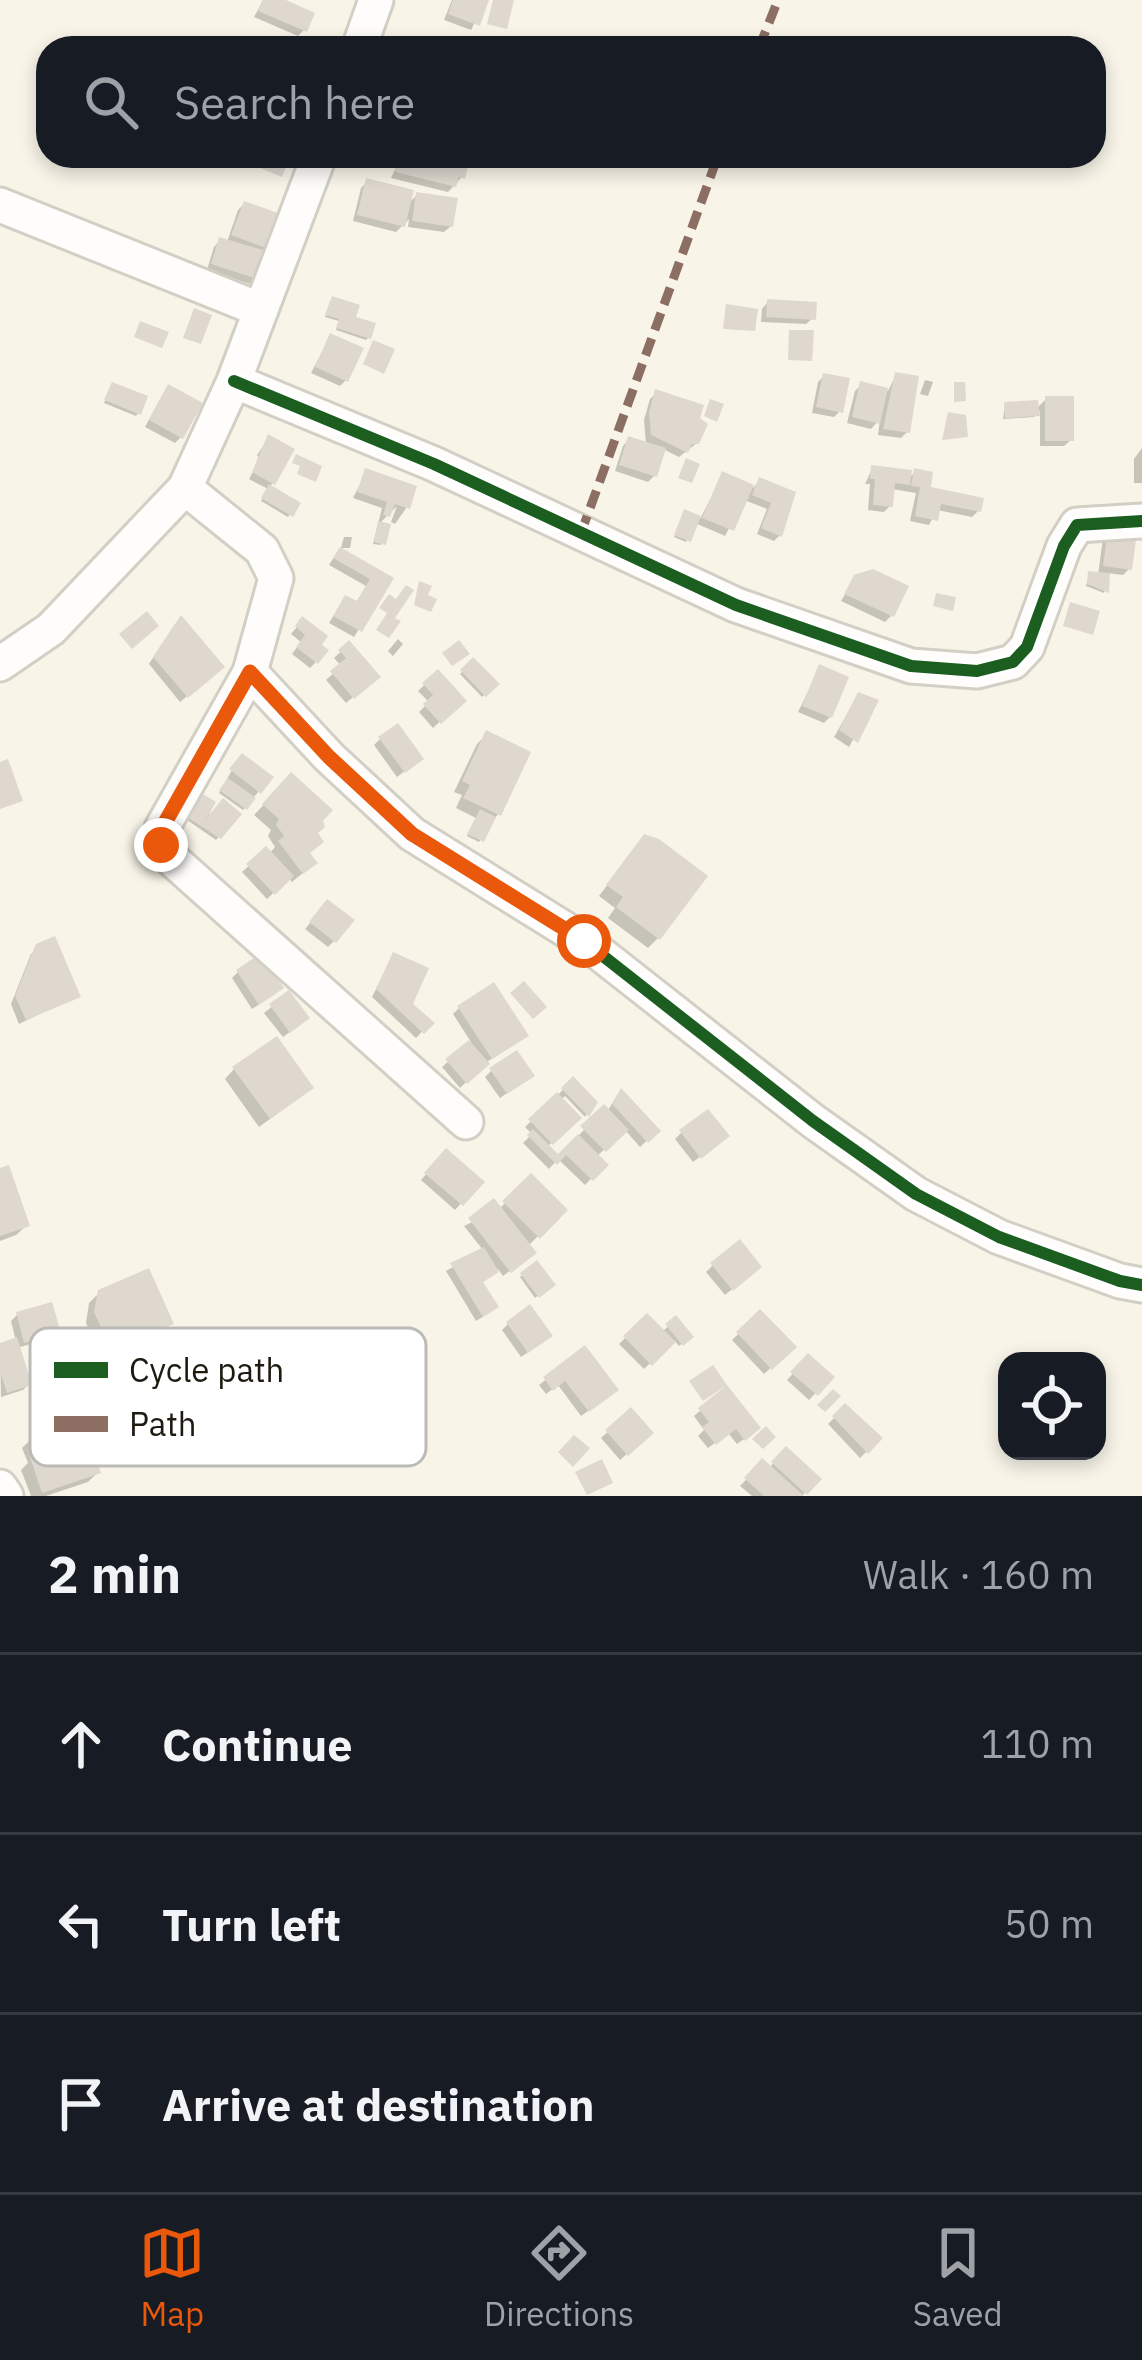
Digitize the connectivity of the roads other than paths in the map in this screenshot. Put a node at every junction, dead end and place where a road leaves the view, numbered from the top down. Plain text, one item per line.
1 (376, 0) edge
2 (363, 36) edge
3 (314, 168) edge
4 (0, 206) edge
5 (261, 310) junction
6 (234, 381) junction
7 (185, 488) junction
8 (1142, 520) edge
9 (0, 664) edge
10 (250, 672) junction
11 (466, 1122) dead end
12 (1142, 1285) edge
13 (0, 1487) edge
14 (6, 1496) edge

1 - 2 street
3 - 5 street
4 - 5 street
5 - 6 street
6 - 7 street
6 - 8 street
7 - 9 street
7 - 10 street
10 - 11 street
10 - 12 street
13 - 14 street

